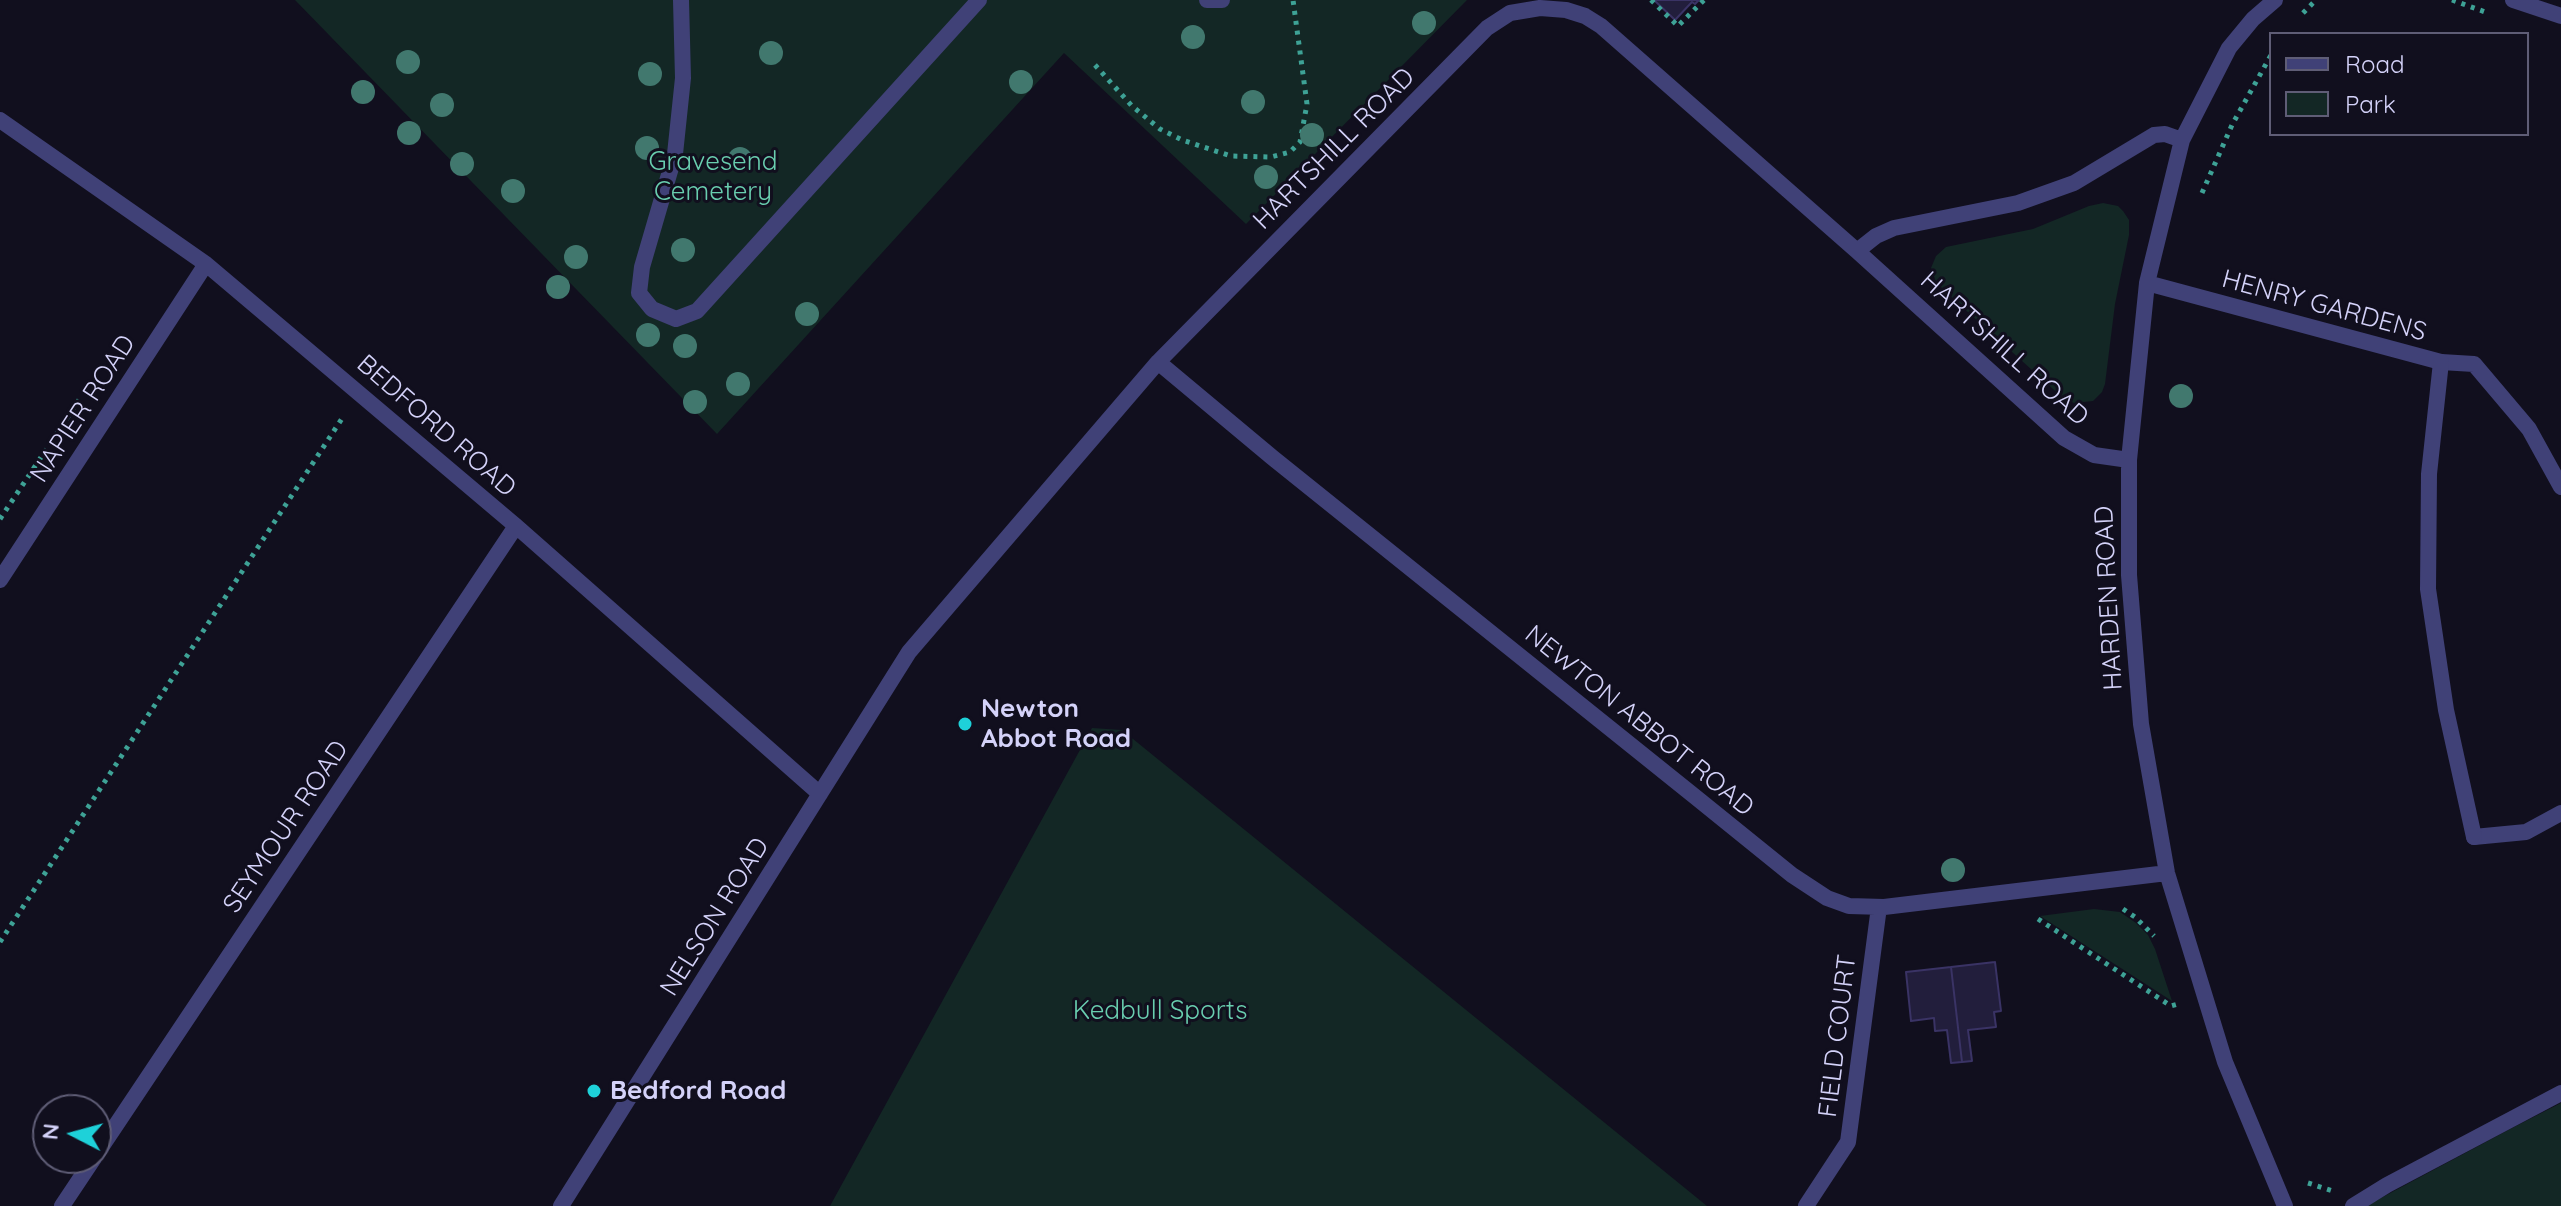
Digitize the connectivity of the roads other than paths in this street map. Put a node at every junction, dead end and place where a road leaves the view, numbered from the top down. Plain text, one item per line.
1 (681, 0) edge
2 (979, 0) edge
3 (1207, 0) edge
4 (1222, 0) edge
5 (2275, 0) edge
6 (2513, 0) edge
7 (1540, 4) edge
8 (2561, 16) edge
9 (0, 120) edge
10 (2182, 140) junction
11 (1857, 251) junction
12 (206, 264) junction
13 (2147, 283) junction
14 (1158, 362) junction
15 (2441, 362) junction
16 (2129, 460) junction
17 (2561, 487) edge
18 (516, 526) junction
19 (0, 580) edge
20 (909, 652) joint
21 (820, 794) junction
22 (2561, 813) edge
23 (2167, 873) junction
24 (1879, 907) junction
25 (2561, 1093) edge
26 (112, 1131) edge
27 (83, 1174) edge
28 (62, 1206) edge
29 (561, 1206) edge
30 (1806, 1206) edge
31 (2285, 1206) edge
32 (2353, 1206) edge

1 - 2 street
3 - 4 street
5 - 10 street, HARDEN ROAD
6 - 8 street
7 - 11 street, HARTSHILL ROAD
7 - 14 street, HARTSHILL ROAD
9 - 12 street, BEDFORD ROAD
10 - 11 street
10 - 13 street, HARDEN ROAD
11 - 16 street, HARTSHILL ROAD
12 - 18 street, BEDFORD ROAD
12 - 19 street, NAPIER ROAD
13 - 15 street, HENRY GARDENS
13 - 16 street, HARDEN ROAD
14 - 20 street, HARTSHILL ROAD
14 - 24 street, NEWTON ABBOT ROAD
15 - 17 street
15 - 22 street, HENRY GARDENS
16 - 23 street, HARDEN ROAD
18 - 21 street, BEDFORD ROAD
18 - 26 street, SEYMOUR ROAD
20 - 21 street, NELSON ROAD
21 - 29 street, NELSON ROAD
23 - 24 street, NEWTON ABBOT ROAD
23 - 31 street, HARDEN ROAD
24 - 30 street, FIELD COURT
25 - 32 street
27 - 28 street, SEYMOUR ROAD

